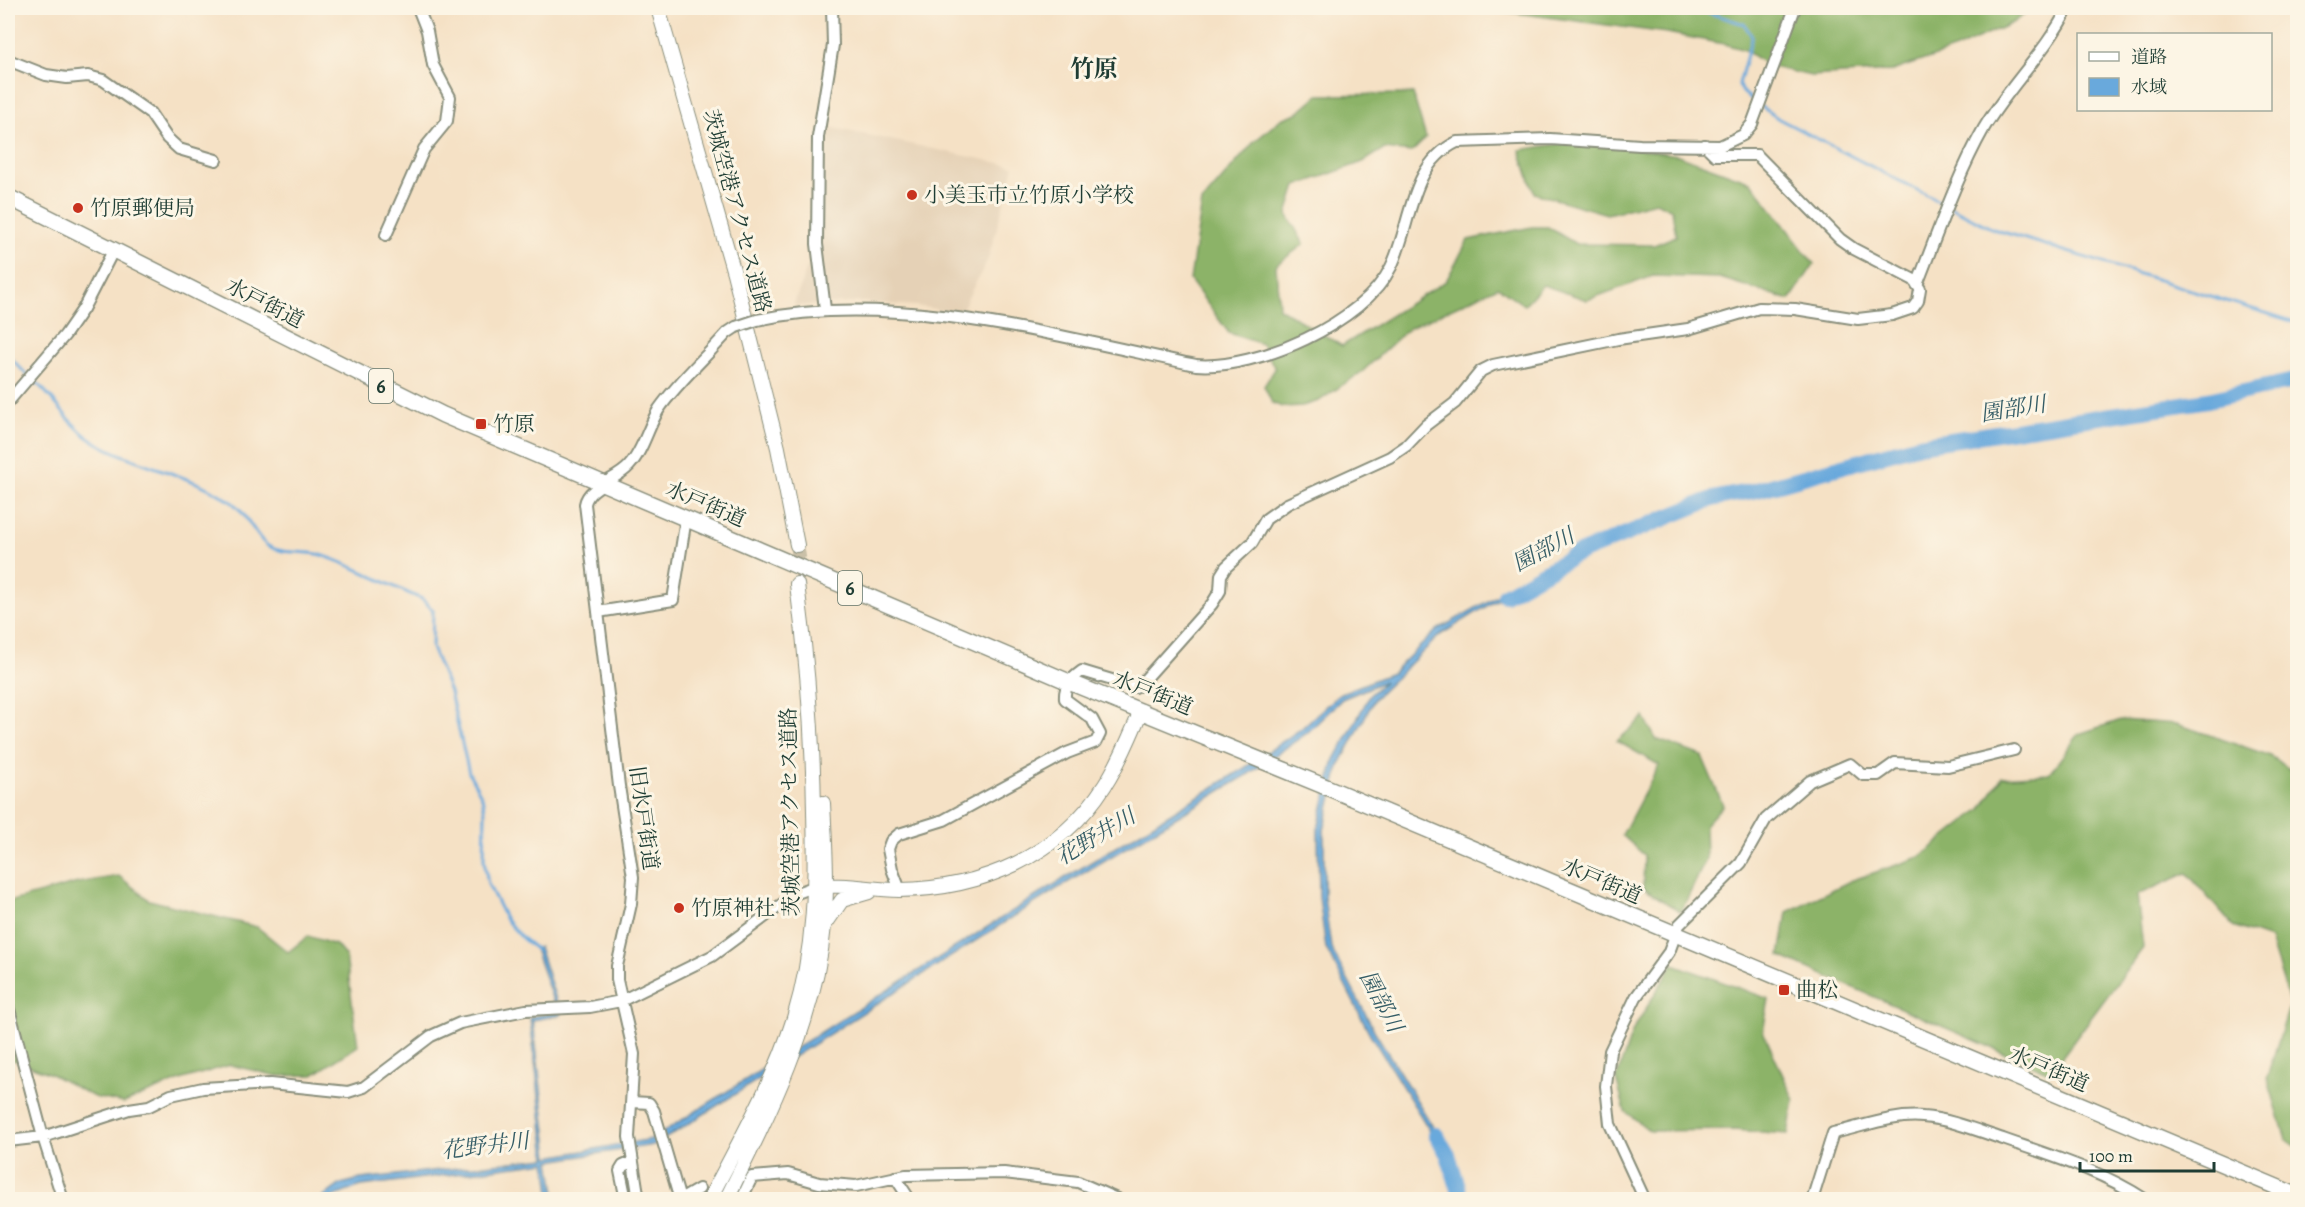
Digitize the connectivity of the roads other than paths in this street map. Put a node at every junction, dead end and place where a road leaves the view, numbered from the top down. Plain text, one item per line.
1 (418, 8) edge
2 (658, 8) edge
3 (832, 8) edge
4 (1795, 8) edge
5 (2068, 8) edge
6 (8, 59) edge
7 (1705, 145) junction
8 (216, 160) dead end
9 (8, 197) edge
10 (387, 235) dead end
11 (113, 251) junction
12 (1917, 285) junction
13 (825, 309) junction
14 (8, 402) edge
15 (604, 484) junction
16 (686, 518) junction
17 (794, 545) tunnel mouth
18 (800, 585) tunnel mouth
19 (598, 612) junction
20 (1069, 682) junction
21 (1141, 711) junction
22 (2014, 750) dead end
23 (821, 885) junction
24 (882, 889) junction
25 (900, 890) junction
26 (824, 927) junction
27 (1677, 936) junction
28 (621, 1001) junction
29 (8, 1005) edge
30 (632, 1102) junction
31 (43, 1137) junction
32 (8, 1141) edge
33 (631, 1157) junction
34 (895, 1177) junction
35 (704, 1194) edge
36 (2298, 1196) edge
37 (63, 1200) edge
38 (626, 1200) edge
39 (639, 1200) edge
40 (680, 1200) edge
41 (726, 1200) edge
42 (741, 1200) edge
43 (910, 1200) edge
44 (1119, 1200) edge
45 (1645, 1200) edge
46 (1812, 1200) edge
47 (2146, 1200) edge

1 - 10 street
2 - 17 main road, 茨城空港アクセス道路
3 - 13 street
4 - 7 street
5 - 12 street
6 - 8 street
7 - 12 street
7 - 13 street
9 - 11 highway, 水戸街道 / 6
11 - 14 street
11 - 15 highway, 水戸街道 / 6
12 - 20 street
13 - 15 street, bridge
15 - 16 highway, 水戸街道 / 6
15 - 19 street, 旧水戸街道
16 - 19 street
16 - 20 highway, 水戸街道 / 6
18 - 23 main road, 茨城空港アクセス道路
19 - 28 street, 旧水戸街道
20 - 21 highway, 水戸街道 / 6
20 - 25 street
21 - 25 main road
21 - 27 highway, 水戸街道 / 6
22 - 27 street
23 - 24 main road
23 - 26 main road, 茨城空港アクセス道路
23 - 28 street
23 - 35 main road, 茨城空港アクセス道路
24 - 25 main road
24 - 26 main road
26 - 41 main road, 茨城空港アクセス道路
27 - 36 highway, 水戸街道 / 6
27 - 45 street
28 - 30 street, 旧水戸街道
28 - 31 street
29 - 31 street
30 - 33 street, 旧水戸街道
30 - 40 street
31 - 32 street
31 - 37 street
33 - 38 street
33 - 39 street, 旧水戸街道
34 - 42 street
34 - 43 street
34 - 44 street
35 - 40 street
46 - 47 street

